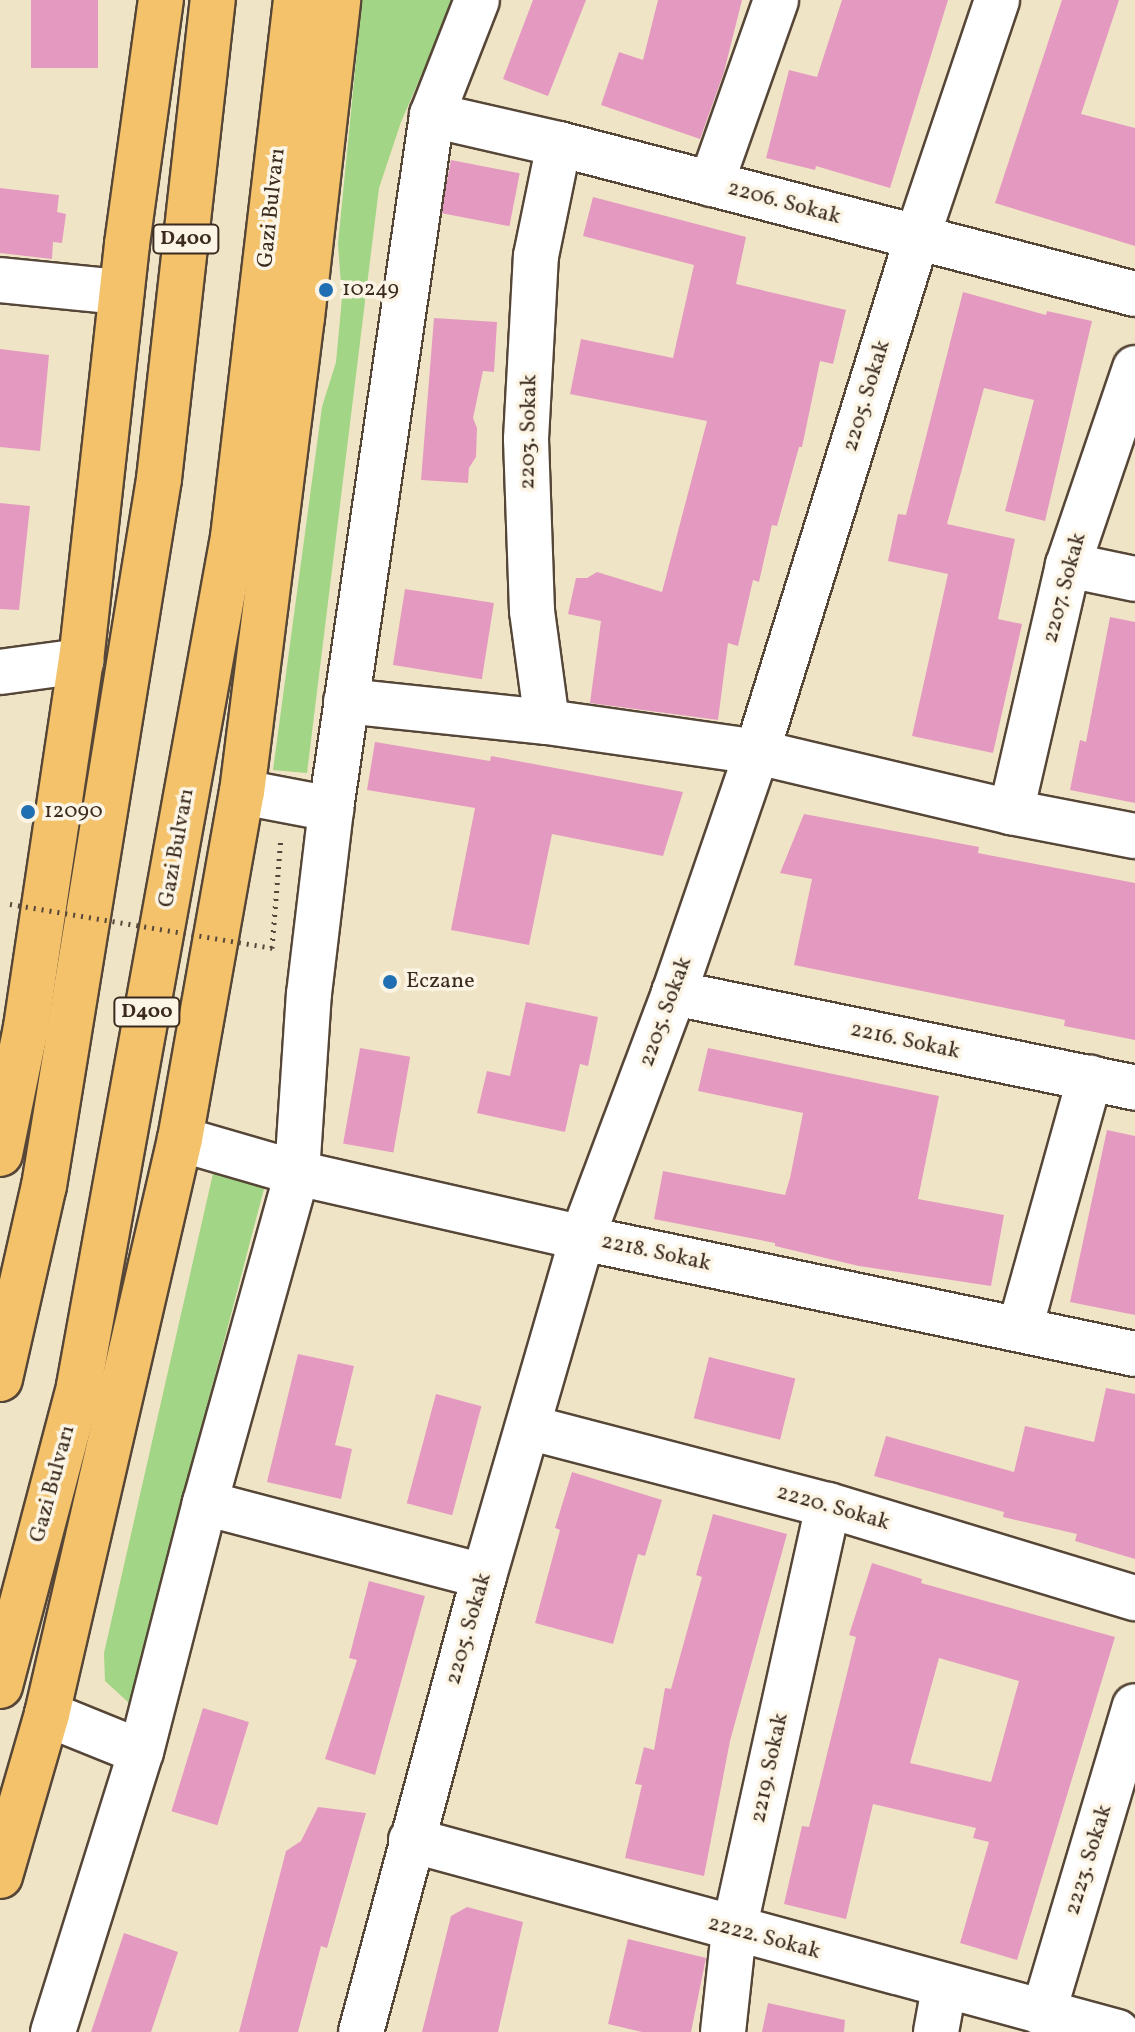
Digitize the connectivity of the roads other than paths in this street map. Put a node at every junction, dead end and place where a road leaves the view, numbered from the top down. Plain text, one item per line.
1 (161, 0) edge
2 (213, 0) edge
3 (296, 0) edge
4 (338, 0) edge
5 (477, 0) edge
6 (776, 0) edge
7 (997, 0) edge
8 (432, 115) junction
9 (559, 144) junction
10 (711, 184) junction
11 (316, 195) junction
12 (917, 238) junction
13 (0, 280) edge
14 (121, 292) junction
15 (1135, 294) edge
16 (259, 331) junction
17 (1135, 368) edge
18 (159, 479) junction
19 (281, 480) junction
20 (1068, 565) junction
21 (1135, 579) edge
22 (81, 661) junction
23 (0, 672) edge
24 (346, 701) junction
25 (547, 722) junction
26 (757, 752) junction
27 (242, 792) junction
28 (331, 809) junction
29 (1011, 812) junction
30 (1135, 836) edge
31 (674, 993) junction
32 (1090, 1078) junction
33 (1135, 1088) edge
34 (180, 1139) junction
35 (0, 1154) edge
36 (297, 1173) junction
37 (582, 1238) junction
38 (1020, 1328) junction
39 (1135, 1354) edge
40 (0, 1379) edge
41 (528, 1427) junction
42 (205, 1503) junction
43 (828, 1505) junction
44 (484, 1576) junction
45 (1135, 1598) edge
46 (0, 1686) edge
47 (1135, 1706) edge
48 (47, 1714) junction
49 (141, 1752) junction
50 (411, 1840) junction
51 (0, 1876) edge
52 (734, 1930) junction
53 (944, 1988) junction
54 (1043, 2014) junction
55 (53, 2032) edge
56 (361, 2032) edge
57 (723, 2032) edge
58 (936, 2032) edge
59 (1117, 2032) edge

1 - 14 highway
2 - 18 highway, D400
3 - 16 highway, Gazi Bulvarı / D400
4 - 11 highway
5 - 8 street
6 - 10 street
7 - 12 street, 2205. Sokak
8 - 9 street, 2206. Sokak
8 - 24 street
9 - 10 street, 2206. Sokak
9 - 25 street, 2203. Sokak
10 - 12 street, 2206. Sokak
11 - 16 highway
11 - 19 highway
12 - 15 street, 2206. Sokak
12 - 26 street, 2205. Sokak
13 - 14 street
14 - 18 highway
14 - 22 highway
16 - 19 highway
16 - 46 highway, Gazi Bulvarı / D400
17 - 20 street, 2207. Sokak
18 - 22 highway
18 - 40 highway, D400
19 - 27 highway
20 - 21 street
20 - 29 street, 2207. Sokak
22 - 23 street
22 - 35 highway
24 - 25 street
24 - 28 street
25 - 26 street
26 - 29 street
26 - 31 street, 2205. Sokak
27 - 28 street
27 - 34 highway
28 - 36 street
29 - 30 street
31 - 32 street, 2216. Sokak
31 - 37 street, 2205. Sokak
32 - 33 street, 2216. Sokak
32 - 38 street
34 - 36 street, 2218. Sokak
34 - 48 highway
36 - 37 street, 2218. Sokak
36 - 42 street
37 - 38 street, 2218. Sokak
37 - 41 street, 2205. Sokak
38 - 39 street, 2218. Sokak
41 - 43 street, 2220. Sokak
41 - 44 street, 2205. Sokak
42 - 44 street
42 - 49 street
43 - 45 street, 2220. Sokak
43 - 52 street, 2219. Sokak
44 - 50 street, 2205. Sokak
47 - 54 street, 2223. Sokak
48 - 49 street
48 - 51 highway
49 - 55 street
50 - 52 street, 2222. Sokak
50 - 56 street, 2205. Sokak
52 - 53 street, 2222. Sokak
52 - 57 street, 2219. Sokak
53 - 54 street, 2222. Sokak
53 - 58 street
54 - 59 street, 2222. Sokak

